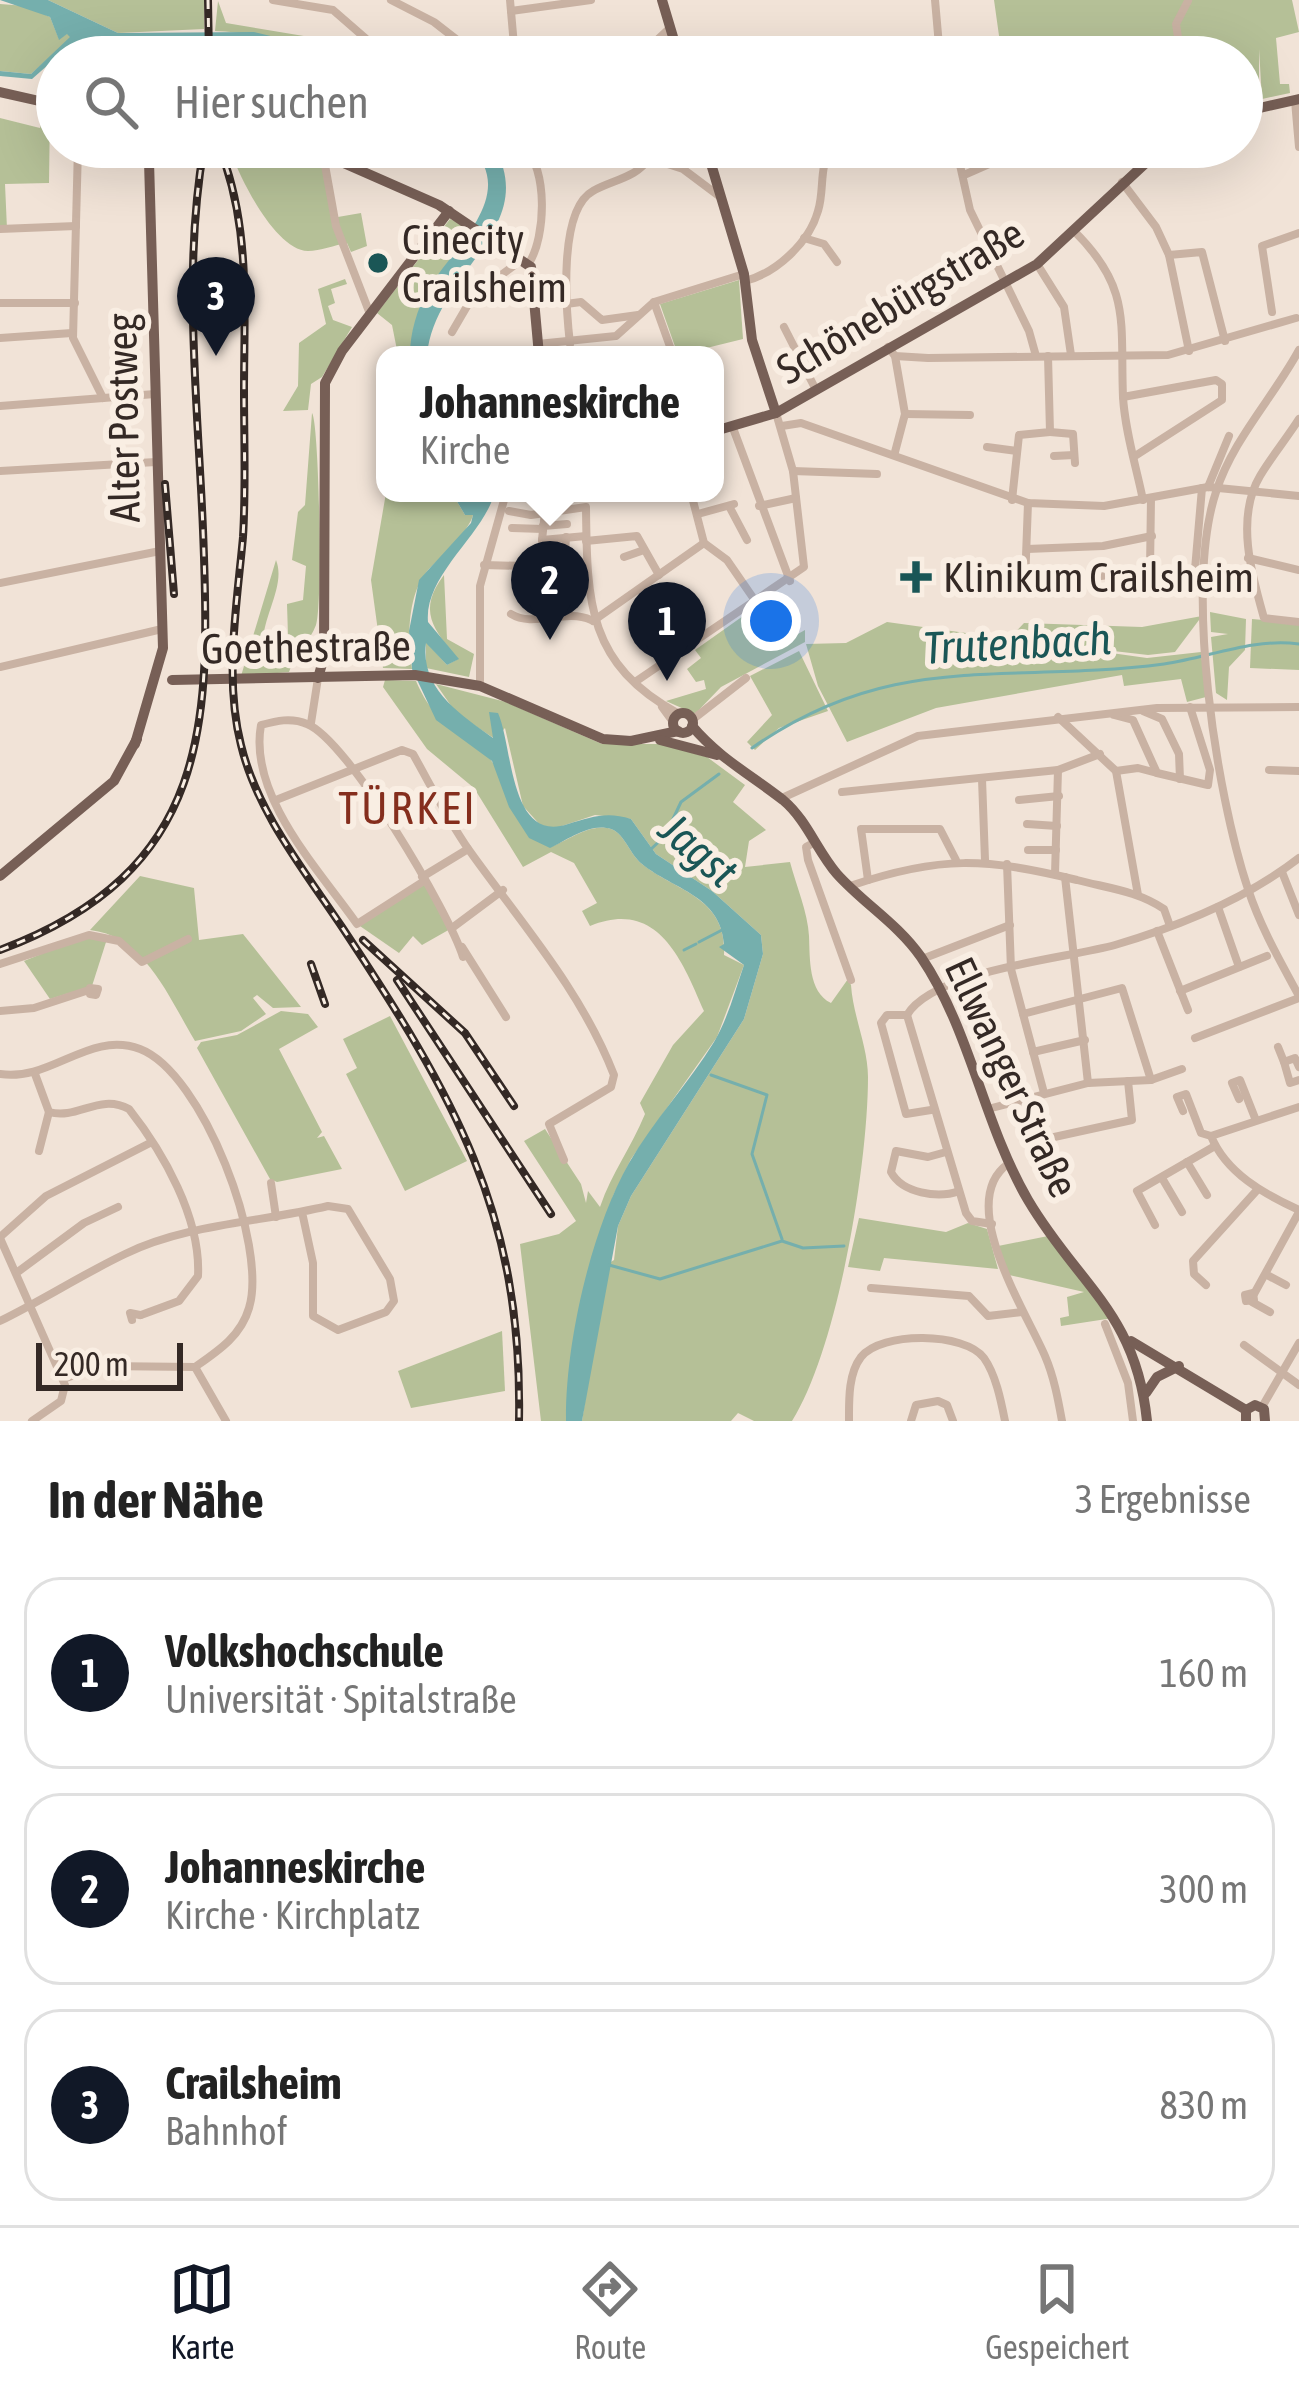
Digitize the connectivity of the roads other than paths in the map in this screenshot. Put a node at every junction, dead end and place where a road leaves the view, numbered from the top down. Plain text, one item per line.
1 (273, 0) edge
2 (391, 0) edge
3 (581, 0) edge
4 (592, 0) edge
5 (662, 0) edge
6 (935, 0) edge
7 (1187, 1) edge
8 (509, 4) edge
9 (415, 5) edge
10 (670, 28) junction
11 (363, 36) edge
12 (453, 36) edge
13 (513, 36) edge
14 (661, 36) edge
15 (672, 36) edge
16 (938, 36) edge
17 (1178, 36) edge
18 (0, 92) edge
19 (1297, 99) edge
20 (36, 101) edge
21 (1263, 107) edge
22 (1299, 147) edge
23 (77, 168) edge
24 (152, 168) edge
25 (325, 168) edge
26 (354, 168) edge
27 (540, 168) edge
28 (638, 168) edge
29 (680, 168) edge
30 (712, 168) edge
31 (823, 168) edge
32 (962, 168) edge
33 (978, 168) edge
34 (1138, 168) edge
35 (964, 175) junction
36 (1122, 182) junction
37 (719, 196) junction
38 (447, 210) junction
39 (76, 226) junction
40 (0, 229) edge
41 (1072, 230) junction
42 (1299, 233) edge
43 (804, 238) junction
44 (1169, 255) junction
45 (522, 258) junction
46 (837, 262) dead end
47 (1037, 264) junction
48 (744, 278) junction
49 (1005, 284) junction
50 (654, 302) junction
51 (0, 303) edge
52 (75, 303) junction
53 (566, 304) junction
54 (1272, 312) dead end
55 (370, 314) junction
56 (638, 315) junction
57 (1298, 316) edge
58 (784, 327) dead end
59 (452, 332) dead end
60 (72, 333) junction
61 (0, 338) edge
62 (1226, 341) junction
63 (570, 344) junction
64 (537, 346) edge
65 (557, 346) edge
66 (670, 346) edge
67 (1299, 350) edge
68 (891, 351) junction
69 (1189, 351) junction
70 (1071, 355) junction
71 (1036, 356) junction
72 (1048, 356) junction
73 (1124, 356) junction
74 (1286, 370) junction
75 (1299, 376) edge
76 (815, 388) junction
77 (155, 394) junction
78 (1123, 397) junction
79 (103, 398) junction
80 (0, 406) edge
81 (776, 413) junction
82 (905, 414) junction
83 (970, 415) dead end
84 (1299, 419) edge
85 (782, 426) junction
86 (733, 428) junction
87 (724, 429) edge
88 (1050, 432) junction
89 (1229, 436) dead end
90 (987, 447) dead end
91 (1017, 451) junction
92 (896, 452) junction
93 (1054, 456) dead end
94 (1135, 456) junction
95 (156, 462) junction
96 (0, 471) edge
97 (793, 471) junction
98 (877, 474) dead end
99 (1209, 487) junction
100 (1255, 491) junction
101 (1299, 496) edge
102 (796, 498) junction
103 (1147, 499) junction
104 (1012, 500) junction
105 (503, 502) edge
106 (547, 502) edge
107 (694, 502) edge
108 (1028, 503) junction
109 (759, 506) junction
110 (509, 511) dead end
111 (545, 513) junction
112 (698, 514) junction
113 (567, 524) dead end
114 (512, 528) dead end
115 (543, 531) junction
116 (1152, 536) junction
117 (566, 537) junction
118 (586, 538) junction
119 (747, 540) dead end
120 (704, 543) junction
121 (1027, 549) junction
122 (644, 550) junction
123 (160, 551) junction
124 (624, 557) dead end
125 (1248, 558) junction
126 (484, 565) junction
127 (544, 569) junction
128 (1299, 569) edge
129 (659, 575) junction
130 (790, 580) junction
131 (546, 581) junction
132 (1199, 581) junction
133 (587, 582) junction
134 (0, 583) edge
135 (1193, 592) dead end
136 (756, 602) junction
137 (511, 614) dead end
138 (551, 615) junction
139 (592, 621) junction
140 (1299, 622) edge
141 (163, 629) junction
142 (323, 650) junction
143 (162, 654) junction
144 (0, 667) edge
145 (339, 676) junction
146 (318, 678) junction
147 (746, 678) dead end
148 (172, 680) junction
149 (634, 682) junction
150 (476, 686) junction
151 (151, 696) junction
152 (1212, 706) junction
153 (1190, 707) junction
154 (1299, 707) edge
155 (1142, 710) junction
156 (1112, 712) junction
157 (1057, 716) junction
158 (682, 724) junction
159 (311, 725) junction
160 (645, 740) junction
161 (135, 744) junction
162 (716, 752) junction
163 (1100, 754) junction
164 (353, 767) junction
165 (1058, 770) junction
166 (1269, 770) dead end
167 (1116, 771) junction
168 (1299, 771) edge
169 (1157, 772) junction
170 (1180, 778) junction
171 (982, 779) junction
172 (842, 792) dead end
173 (1060, 796) junction
174 (782, 799) junction
175 (276, 800) junction
176 (1019, 800) dead end
177 (1027, 824) dead end
178 (1057, 826) junction
179 (815, 842) junction
180 (468, 849) junction
181 (1028, 850) dead end
182 (1056, 850) junction
183 (1299, 858) edge
184 (956, 860) junction
185 (985, 860) junction
186 (1007, 864) junction
187 (1282, 872) junction
188 (0, 876) edge
189 (1060, 876) junction
190 (423, 879) junction
191 (868, 880) junction
192 (850, 886) junction
193 (503, 890) junction
194 (1250, 894) junction
195 (1138, 896) junction
196 (1218, 907) junction
197 (1299, 915) edge
198 (1010, 925) junction
199 (1170, 926) junction
200 (452, 928) junction
201 (1157, 931) junction
202 (188, 939) dead end
203 (458, 941) junction
204 (1071, 955) junction
205 (1267, 956) dead end
206 (463, 957) dead end
207 (922, 959) junction
208 (0, 964) edge
209 (1239, 967) junction
210 (1011, 969) junction
211 (851, 980) dead end
212 (940, 988) junction
213 (89, 990) dead end
214 (1180, 991) junction
215 (1299, 997) edge
216 (1078, 1003) junction
217 (1188, 1010) dead end
218 (0, 1012) edge
219 (1023, 1014) junction
220 (907, 1016) junction
221 (506, 1017) dead end
222 (1195, 1039) dead end
223 (1085, 1040) junction
224 (1278, 1047) dead end
225 (1033, 1052) junction
226 (1283, 1062) junction
227 (1299, 1067) edge
228 (1183, 1069) dead end
229 (0, 1074) edge
230 (35, 1074) junction
231 (1151, 1080) junction
232 (1299, 1080) edge
233 (1128, 1082) junction
234 (1088, 1083) junction
235 (1044, 1093) junction
236 (1023, 1098) junction
237 (1238, 1099) dead end
238 (1299, 1107) edge
239 (932, 1110) junction
240 (987, 1110) junction
241 (49, 1112) junction
242 (1169, 1116) dead end
243 (1255, 1118) junction
244 (1213, 1141) junction
245 (151, 1143) junction
246 (39, 1151) dead end
247 (946, 1151) junction
248 (565, 1160) dead end
249 (1186, 1162) junction
250 (1008, 1164) junction
251 (1161, 1177) junction
252 (271, 1184) dead end
253 (1258, 1189) junction
254 (959, 1190) junction
255 (1208, 1195) dead end
256 (118, 1207) dead end
257 (1299, 1211) edge
258 (302, 1212) junction
259 (1183, 1213) dead end
260 (276, 1217) junction
261 (244, 1223) junction
262 (992, 1224) junction
263 (1155, 1225) dead end
264 (192, 1233) junction
265 (0, 1237) edge
266 (19, 1271) junction
267 (1267, 1275) junction
268 (1206, 1285) dead end
269 (1286, 1285) dead end
270 (872, 1288) dead end
271 (33, 1306) junction
272 (1022, 1312) junction
273 (1270, 1312) dead end
274 (141, 1315) dead end
275 (0, 1321) edge
276 (1105, 1324) dead end
277 (1128, 1339) junction
278 (1299, 1343) edge
279 (1244, 1345) dead end
280 (1173, 1363) junction
281 (1137, 1364) junction
282 (1121, 1365) junction
283 (195, 1367) junction
284 (1280, 1376) junction
285 (64, 1379) junction
286 (1299, 1385) edge
287 (1145, 1397) junction
288 (1262, 1407) junction
289 (1246, 1416) edge
290 (223, 1420) edge
291 (32, 1421) edge
292 (849, 1421) edge
293 (911, 1421) edge
294 (953, 1421) edge
295 (1005, 1421) edge
296 (1062, 1421) edge
297 (1133, 1421) edge
298 (1148, 1421) edge
299 (1265, 1421) edge

1 - 11 street
2 - 9 street
3 - 4 street
3 - 8 street
5 - 10 main road
6 - 16 street
7 - 17 street
8 - 13 street
9 - 12 street
10 - 14 street
10 - 15 main road
18 - 20 main road
19 - 21 main road
19 - 22 street
23 - 39 street
24 - 77 main road, Alter Postweg
25 - 55 street
26 - 38 main road
27 - 45 street
28 - 53 street
29 - 37 street
30 - 37 main road
31 - 43 street
32 - 35 street
33 - 35 street
34 - 36 main road, Schönebürgstraße
35 - 49 street
36 - 41 main road, Schönebürgstraße
36 - 44 street
37 - 48 main road
38 - 45 main road
38 - 55 main road
39 - 40 street
39 - 52 street
41 - 47 main road, Schönebürgstraße
41 - 73 street
42 - 54 street
43 - 46 street
43 - 48 street
44 - 62 street
44 - 69 street
45 - 59 street
45 - 64 main road
47 - 49 main road, Schönebürgstraße
47 - 70 street
48 - 50 street
48 - 81 main road
49 - 68 main road, Schönebürgstraße
49 - 71 street
50 - 56 street
50 - 66 street
51 - 52 street
52 - 60 street
53 - 56 street
53 - 63 street
55 - 142 main road
56 - 63 street
57 - 62 street
58 - 76 street
60 - 61 street
60 - 79 street
62 - 69 street
63 - 65 street
67 - 74 street
68 - 71 street
68 - 76 main road, Schönebürgstraße
68 - 82 street
69 - 73 street
70 - 72 street
70 - 73 street
71 - 72 street
72 - 88 street
73 - 78 street
74 - 75 street
74 - 99 street
76 - 81 main road, Schönebürgstraße
77 - 79 street
77 - 95 main road, Alter Postweg
78 - 94 street
78 - 94 street
79 - 80 street
81 - 85 street
81 - 86 main road, Schönebürgstraße
82 - 83 street
82 - 92 street
84 - 100 street
85 - 92 street
85 - 97 street
86 - 87 main road, Schönebürgstraße
86 - 109 street
88 - 91 street
88 - 93 street
89 - 99 street
90 - 91 street
91 - 104 street
92 - 104 street
94 - 103 street
95 - 96 street
95 - 123 main road, Alter Postweg
97 - 98 street
97 - 102 street
99 - 100 street
99 - 103 street
99 - 132 street
99 - 132 street
100 - 101 street
100 - 125 street
102 - 109 street
102 - 130 street
103 - 108 street
103 - 116 street
104 - 108 street
105 - 126 street
106 - 111 street
107 - 112 street
108 - 121 street
109 - 130 street
110 - 111 street
111 - 115 street
111 - 118 street
112 - 119 street
112 - 120 street
113 - 115 street
114 - 115 street
115 - 117 street
115 - 127 street
116 - 121 street
116 - 121 street
117 - 118 street
117 - 127 street
118 - 122 street
118 - 133 street
120 - 129 street
120 - 136 street
122 - 124 street
122 - 129 street
123 - 134 street
123 - 141 main road, Alter Postweg
125 - 128 street
125 - 140 street
126 - 127 street
126 - 150 street
127 - 131 street
129 - 139 street
130 - 136 street
131 - 133 street
131 - 138 street
132 - 135 street
132 - 152 street
133 - 139 street
136 - 149 street
137 - 138 street
138 - 139 street
139 - 149 street
141 - 143 main road, Alter Postweg
141 - 144 street
142 - 145 main road
142 - 146 main road
143 - 148 main road, Alter Postweg
143 - 151 main road
145 - 146 main road, Goethestraße
145 - 150 main road, Goethestraße
146 - 148 main road, Goethestraße
146 - 159 street
147 - 158 street
148 - 151 main road
148 - 161 main road
149 - 158 street
150 - 160 main road, Goethestraße
151 - 161 main road
152 - 153 street
152 - 154 street
152 - 194 street
153 - 155 street
153 - 170 street
155 - 156 street
155 - 170 street
156 - 157 street
156 - 169 street
157 - 163 street
157 - 174 street
158 - 160 main road
158 - 162 main road, Ellwanger Straße
159 - 164 street
159 - 175 street
160 - 162 main road, Goethestraße
161 - 188 main road
162 - 174 main road, Ellwanger Straße
163 - 165 street
163 - 167 street
164 - 175 street
164 - 180 street
164 - 190 street
165 - 171 street
165 - 173 street
166 - 168 street
167 - 169 street
167 - 195 street
169 - 170 street
171 - 172 street
171 - 185 street
173 - 176 street
173 - 178 street
174 - 179 main road, Ellwanger Straße
175 - 190 street
177 - 178 street
178 - 182 street
179 - 192 main road, Ellwanger Straße
179 - 211 street
180 - 190 street
180 - 193 street
181 - 182 street
182 - 189 street
183 - 187 street
184 - 185 street
184 - 191 street
184 - 191 street
185 - 186 street
186 - 189 street
186 - 198 street
187 - 194 street
187 - 197 street
189 - 195 street
189 - 204 street
190 - 200 street
191 - 192 street
192 - 207 main road, Ellwanger Straße
193 - 200 street
193 - 248 street
194 - 196 street
194 - 215 street
195 - 199 street
196 - 199 street
196 - 209 street
198 - 207 street
198 - 210 street
199 - 201 street
200 - 203 street
201 - 204 street
201 - 214 street
202 - 208 street
203 - 206 street
203 - 221 street
204 - 210 street
204 - 216 street
205 - 209 street
207 - 212 main road, Ellwanger Straße
209 - 214 street
210 - 212 street
210 - 219 street
212 - 220 street
212 - 240 main road, Ellwanger Straße
213 - 218 street
214 - 217 street
215 - 222 street
216 - 219 street
216 - 223 street
216 - 231 street
219 - 225 street
220 - 239 street
220 - 239 street
223 - 225 street
223 - 234 street
224 - 226 street
225 - 235 street
226 - 227 street
226 - 232 street
228 - 231 street
229 - 230 street
230 - 241 street
230 - 261 street
231 - 233 street
233 - 234 street
233 - 236 street
234 - 235 street
235 - 236 street
236 - 240 street
237 - 243 street
238 - 243 street
239 - 247 street
240 - 250 main road, Ellwanger Straße
241 - 245 street
241 - 246 street
242 - 244 street
243 - 244 street
244 - 249 street
244 - 253 street
245 - 264 street
245 - 265 street
247 - 254 street
247 - 254 street
249 - 251 street
249 - 255 street
250 - 262 street
250 - 277 main road, Ellwanger Straße
251 - 259 street
251 - 263 street
252 - 260 street
253 - 257 street
253 - 268 street
254 - 262 street
256 - 266 street
257 - 267 street
258 - 258 street
258 - 260 street
260 - 261 street
261 - 264 street
261 - 283 street
262 - 272 street
264 - 271 street
264 - 274 street
265 - 266 street
266 - 271 street
267 - 269 street
267 - 273 street
270 - 272 street
271 - 275 street
271 - 285 street
272 - 296 street
276 - 282 street
277 - 280 main road
277 - 281 main road, Ellwanger Straße
278 - 284 street
279 - 284 street
280 - 281 main road
280 - 287 main road
280 - 289 main road
281 - 282 street
281 - 287 main road, Ellwanger Straße
282 - 297 street
283 - 285 street
283 - 290 street
284 - 286 street
284 - 288 street
285 - 291 street
287 - 298 main road, Ellwanger Straße
288 - 289 main road
288 - 299 main road
292 - 295 street
293 - 294 street

